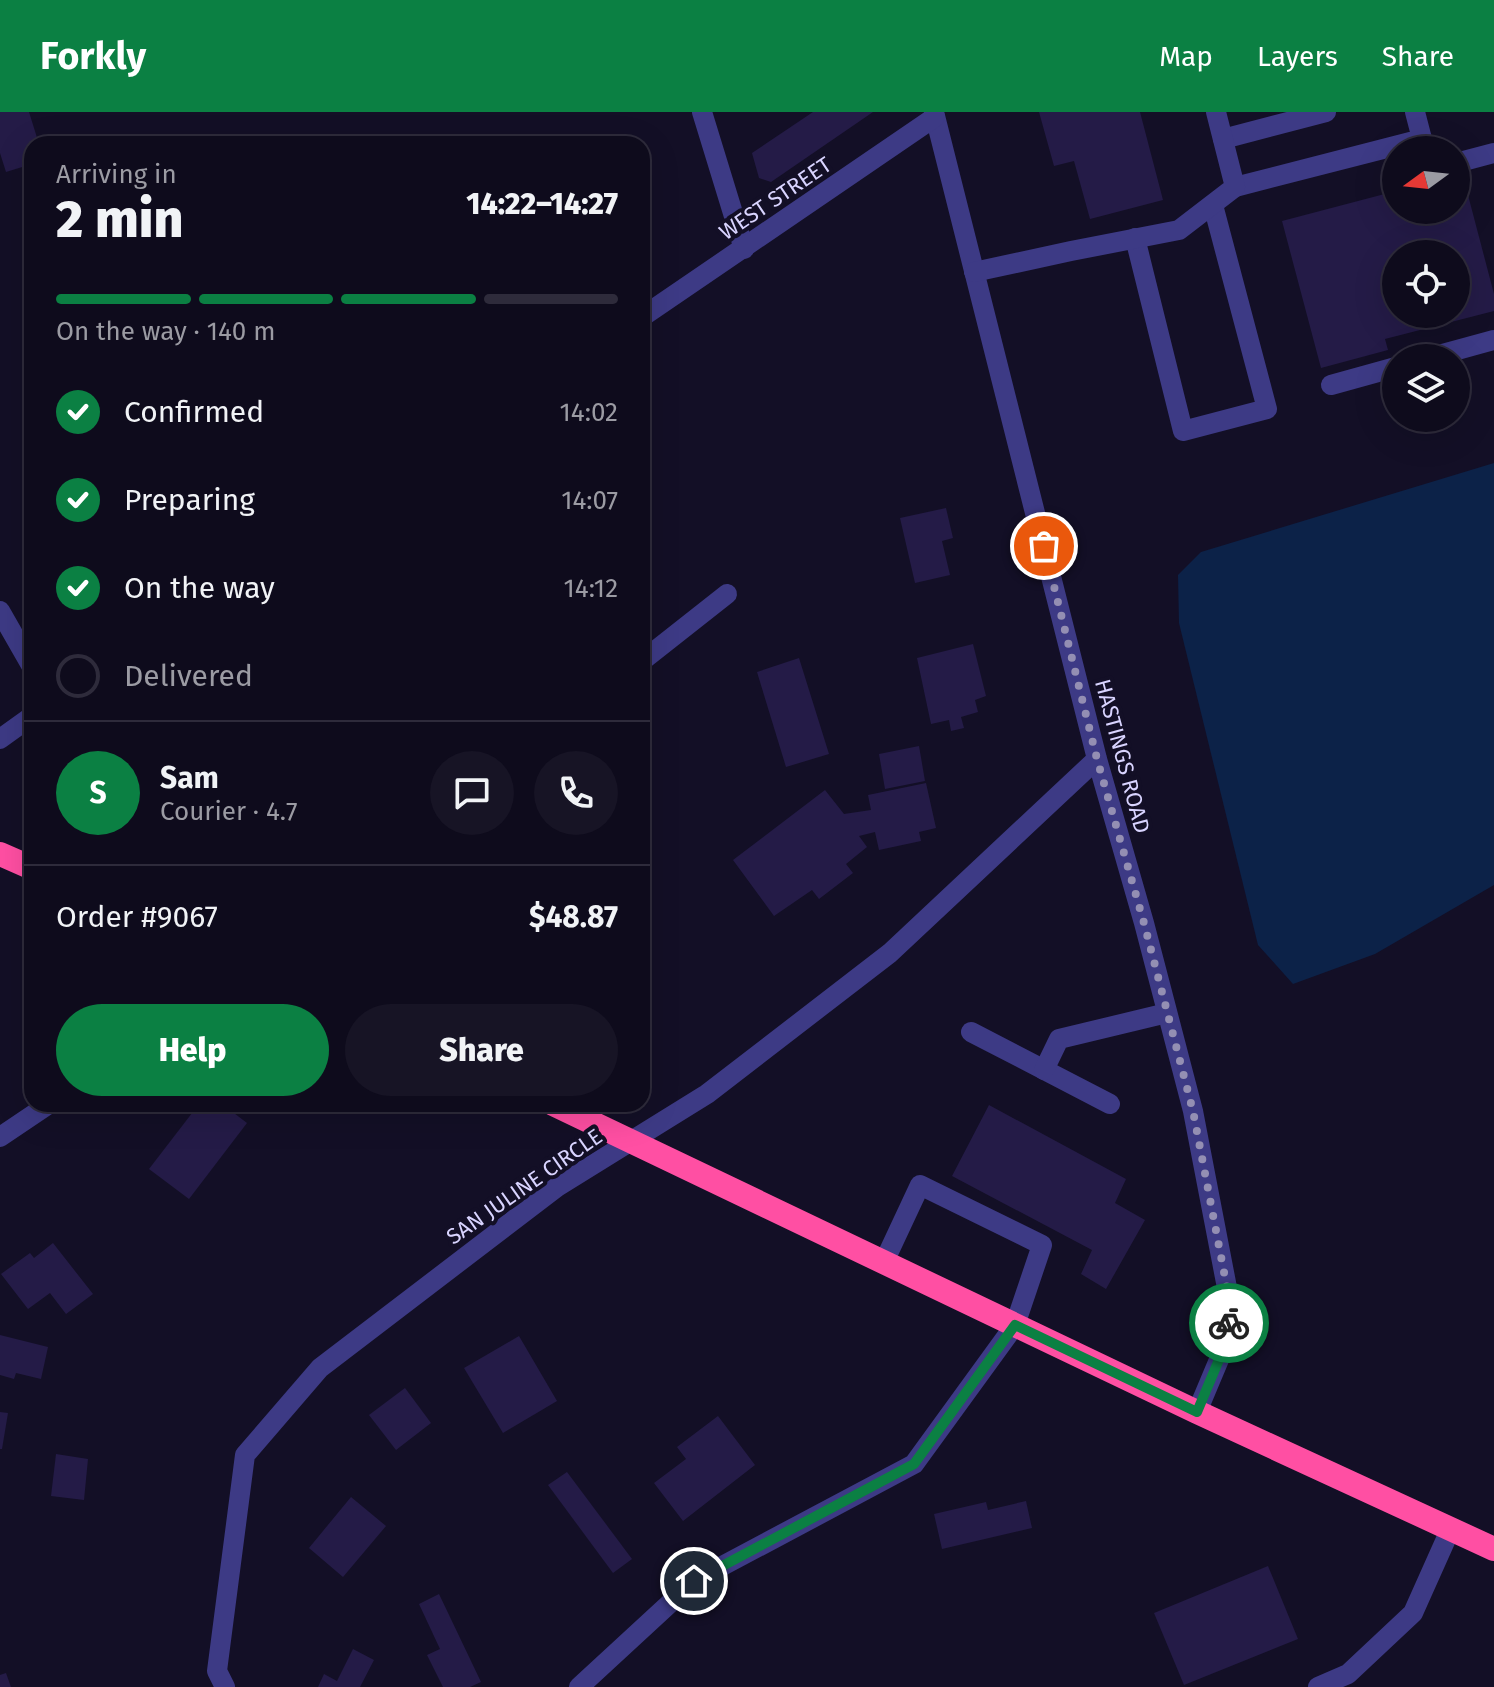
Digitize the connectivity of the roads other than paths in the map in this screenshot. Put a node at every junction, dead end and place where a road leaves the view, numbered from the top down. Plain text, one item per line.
1 (702, 112) edge
2 (1216, 112) edge
3 (1326, 112) edge
4 (1415, 112) edge
5 (935, 115) edge
6 (1421, 136) edge
7 (1223, 139) junction
8 (1382, 153) edge
9 (1494, 153) edge
10 (1470, 159) edge
11 (1235, 187) junction
12 (1213, 205) junction
13 (1135, 238) junction
14 (744, 249) junction
15 (974, 272) junction
16 (650, 312) edge
17 (1494, 340) edge
18 (1470, 347) edge
19 (1382, 371) edge
20 (1331, 385) dead end
21 (727, 594) dead end
22 (0, 611) edge
23 (24, 653) edge
24 (650, 655) edge
25 (24, 722) edge
26 (0, 739) edge
27 (1097, 759) junction
28 (0, 854) edge
29 (24, 864) edge
30 (1167, 1013) junction
31 (971, 1032) dead end
32 (1044, 1070) junction
33 (1110, 1104) dead end
34 (37, 1112) edge
35 (570, 1112) edge
36 (0, 1137) edge
37 (631, 1140) junction
38 (884, 1262) junction
39 (1015, 1325) junction
40 (1197, 1412) junction
41 (1451, 1528) junction
42 (1494, 1549) edge
43 (225, 1687) edge
44 (579, 1687) edge
45 (1318, 1687) edge

1 - 14 street
2 - 7 street
3 - 7 street
4 - 6 street
5 - 14 street, WEST STREET
5 - 15 street, HASTINGS ROAD
7 - 11 street
8 - 11 street
9 - 10 street
11 - 12 street
12 - 13 street
12 - 13 street
13 - 15 street
14 - 16 street, WEST STREET
15 - 27 street, HASTINGS ROAD
17 - 18 street
19 - 20 street
21 - 24 street
22 - 23 street
25 - 26 street
27 - 30 street, HASTINGS ROAD
27 - 37 street, SAN JULINE CIRCLE
28 - 29 highway
30 - 32 street
30 - 40 street, HASTINGS ROAD
31 - 32 street
32 - 33 street
34 - 36 street
35 - 37 highway
37 - 38 highway
37 - 43 street, SAN JULINE CIRCLE
38 - 39 highway
38 - 39 street
39 - 40 highway
39 - 44 street
40 - 41 highway
41 - 42 highway
41 - 45 street

